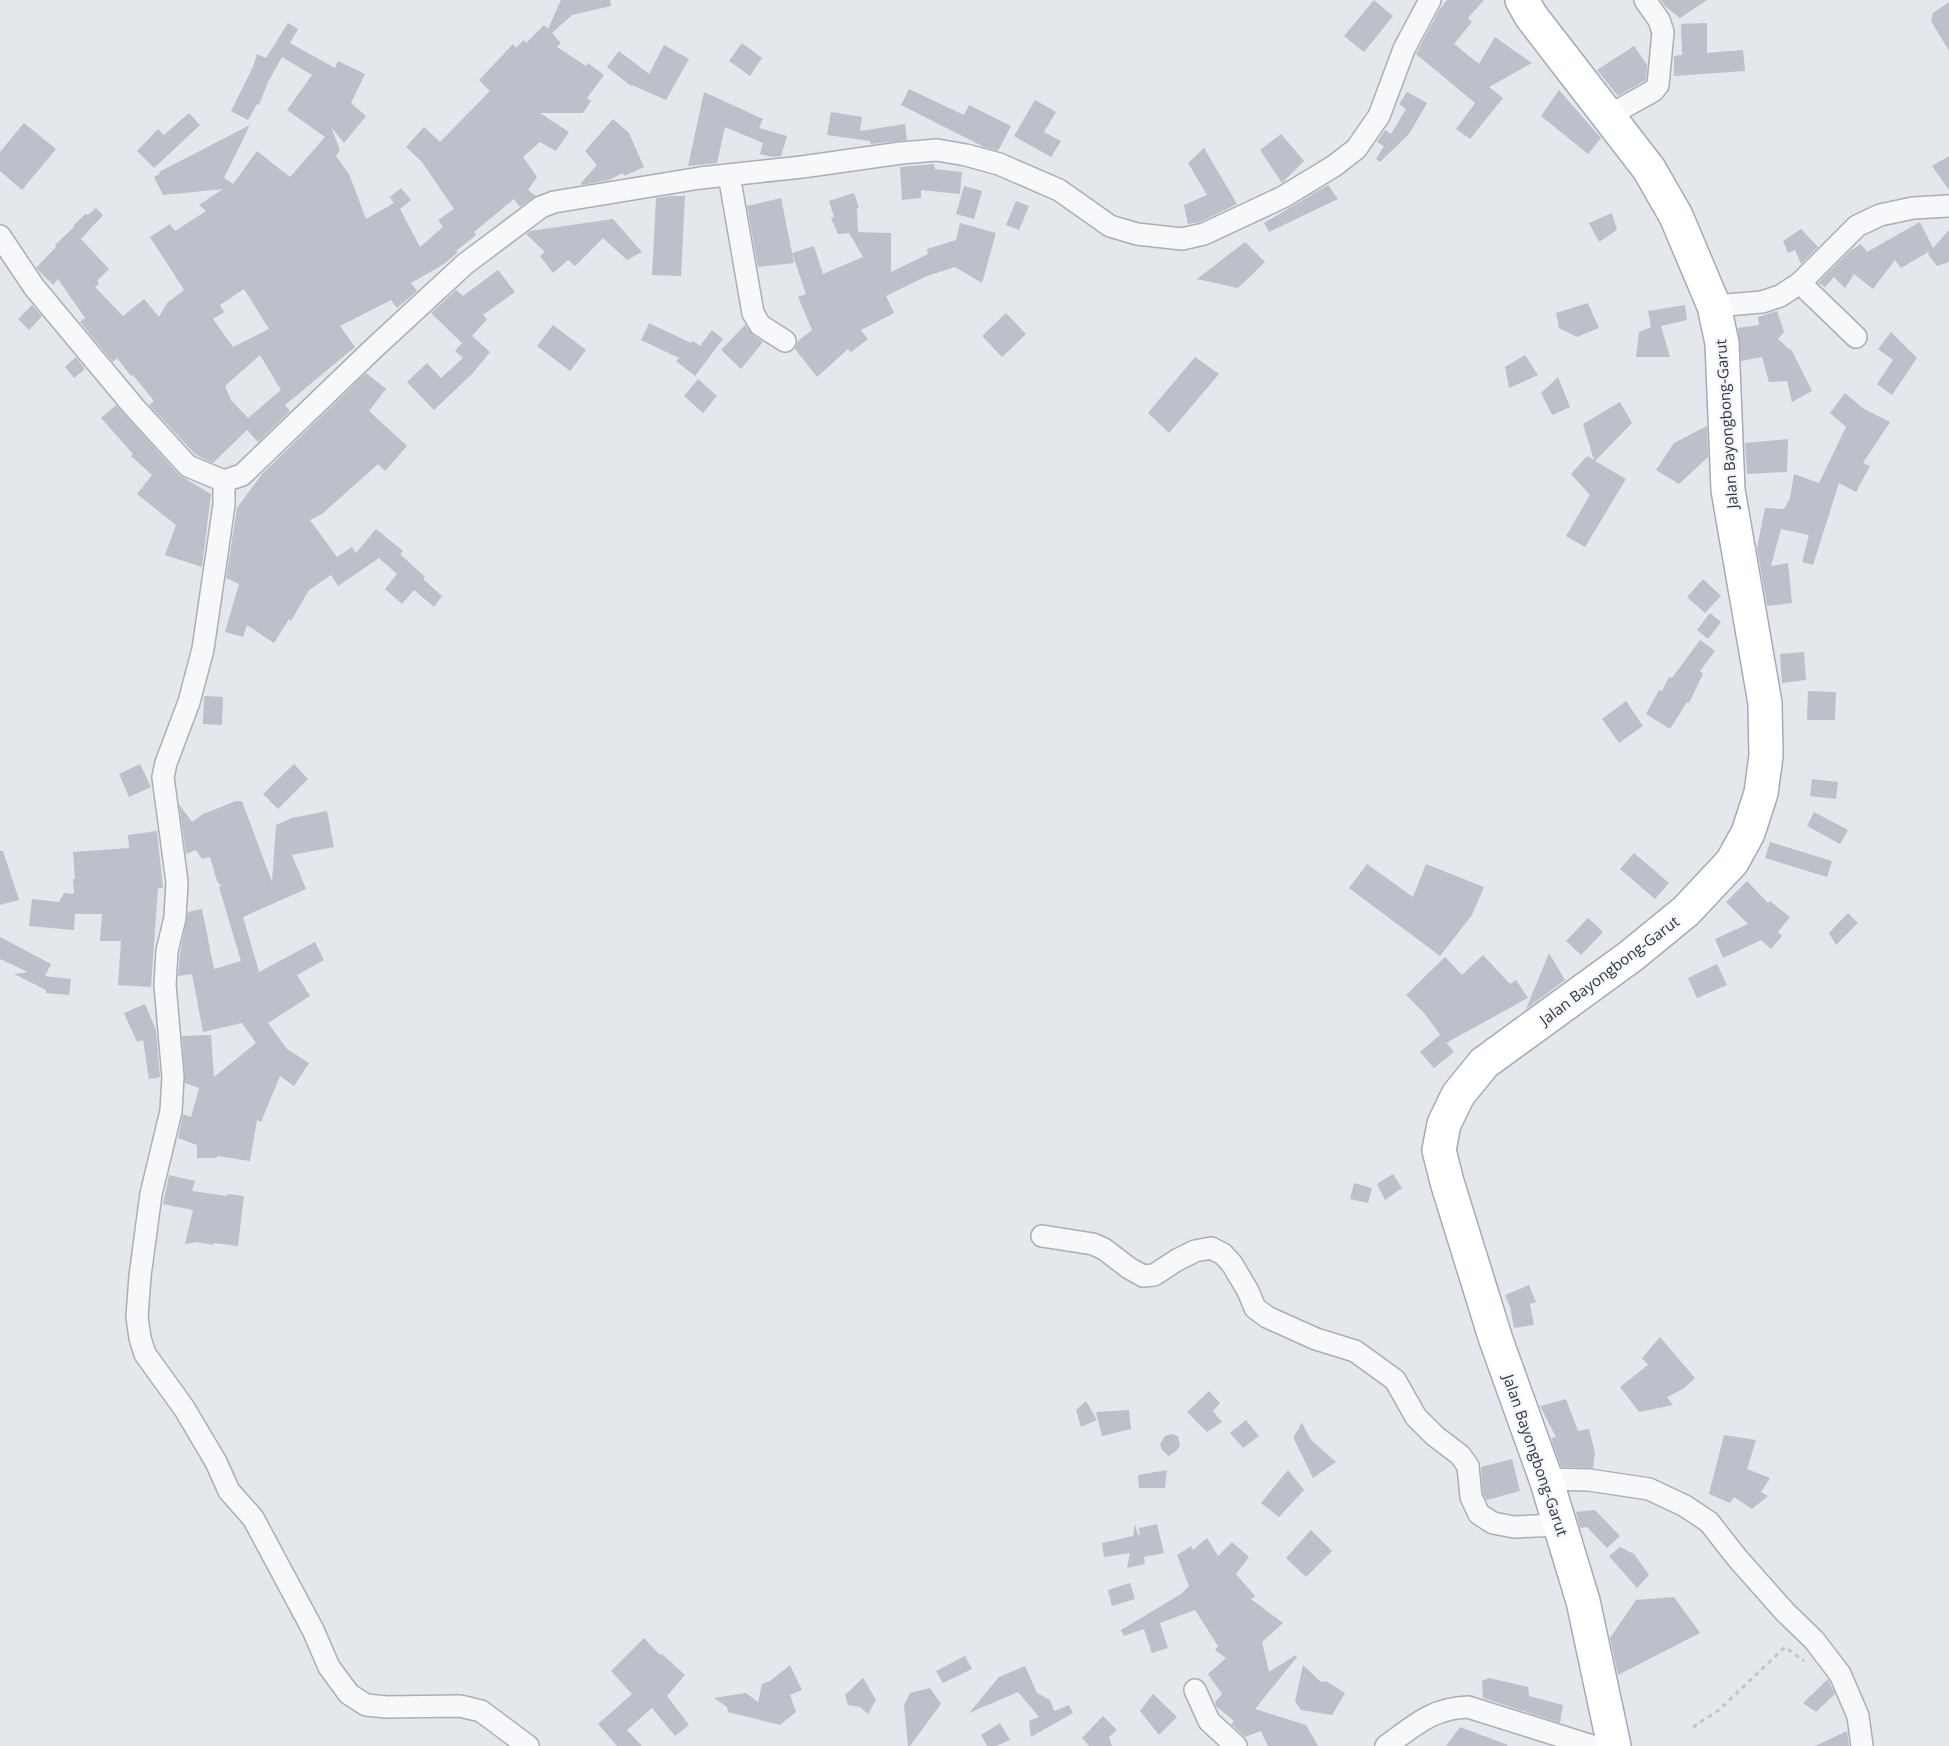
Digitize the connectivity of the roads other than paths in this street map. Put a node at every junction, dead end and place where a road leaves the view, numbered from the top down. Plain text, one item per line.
1 (1430, 0) edge
2 (1522, 0) edge
3 (1645, 0) edge
4 (1608, 116) junction
5 (729, 175) junction
6 (1949, 206) edge
7 (0, 236) edge
8 (1800, 283) junction
9 (1714, 306) junction
10 (1856, 337) dead end
11 (785, 341) dead end
12 (224, 481) junction
13 (1042, 1236) dead end
14 (1546, 1479) junction
15 (1560, 1525) junction
16 (1195, 1690) dead end
17 (528, 1746) edge
18 (1236, 1746) edge
19 (1386, 1746) edge
20 (1592, 1746) edge
21 (1614, 1746) edge
22 (1862, 1746) edge

1 - 5 street
2 - 4 main road, Jalan Bayongbong-Garut
3 - 4 street
4 - 9 main road, Jalan Bayongbong-Garut
5 - 11 street
5 - 12 street
6 - 8 street
7 - 12 street
8 - 9 street
8 - 10 street
9 - 14 main road, Jalan Bayongbong-Garut
12 - 17 street
13 - 15 street
14 - 15 main road, Jalan Bayongbong-Garut
14 - 22 street
15 - 21 main road, Jalan Bayongbong-Garut
16 - 18 street
19 - 20 street

